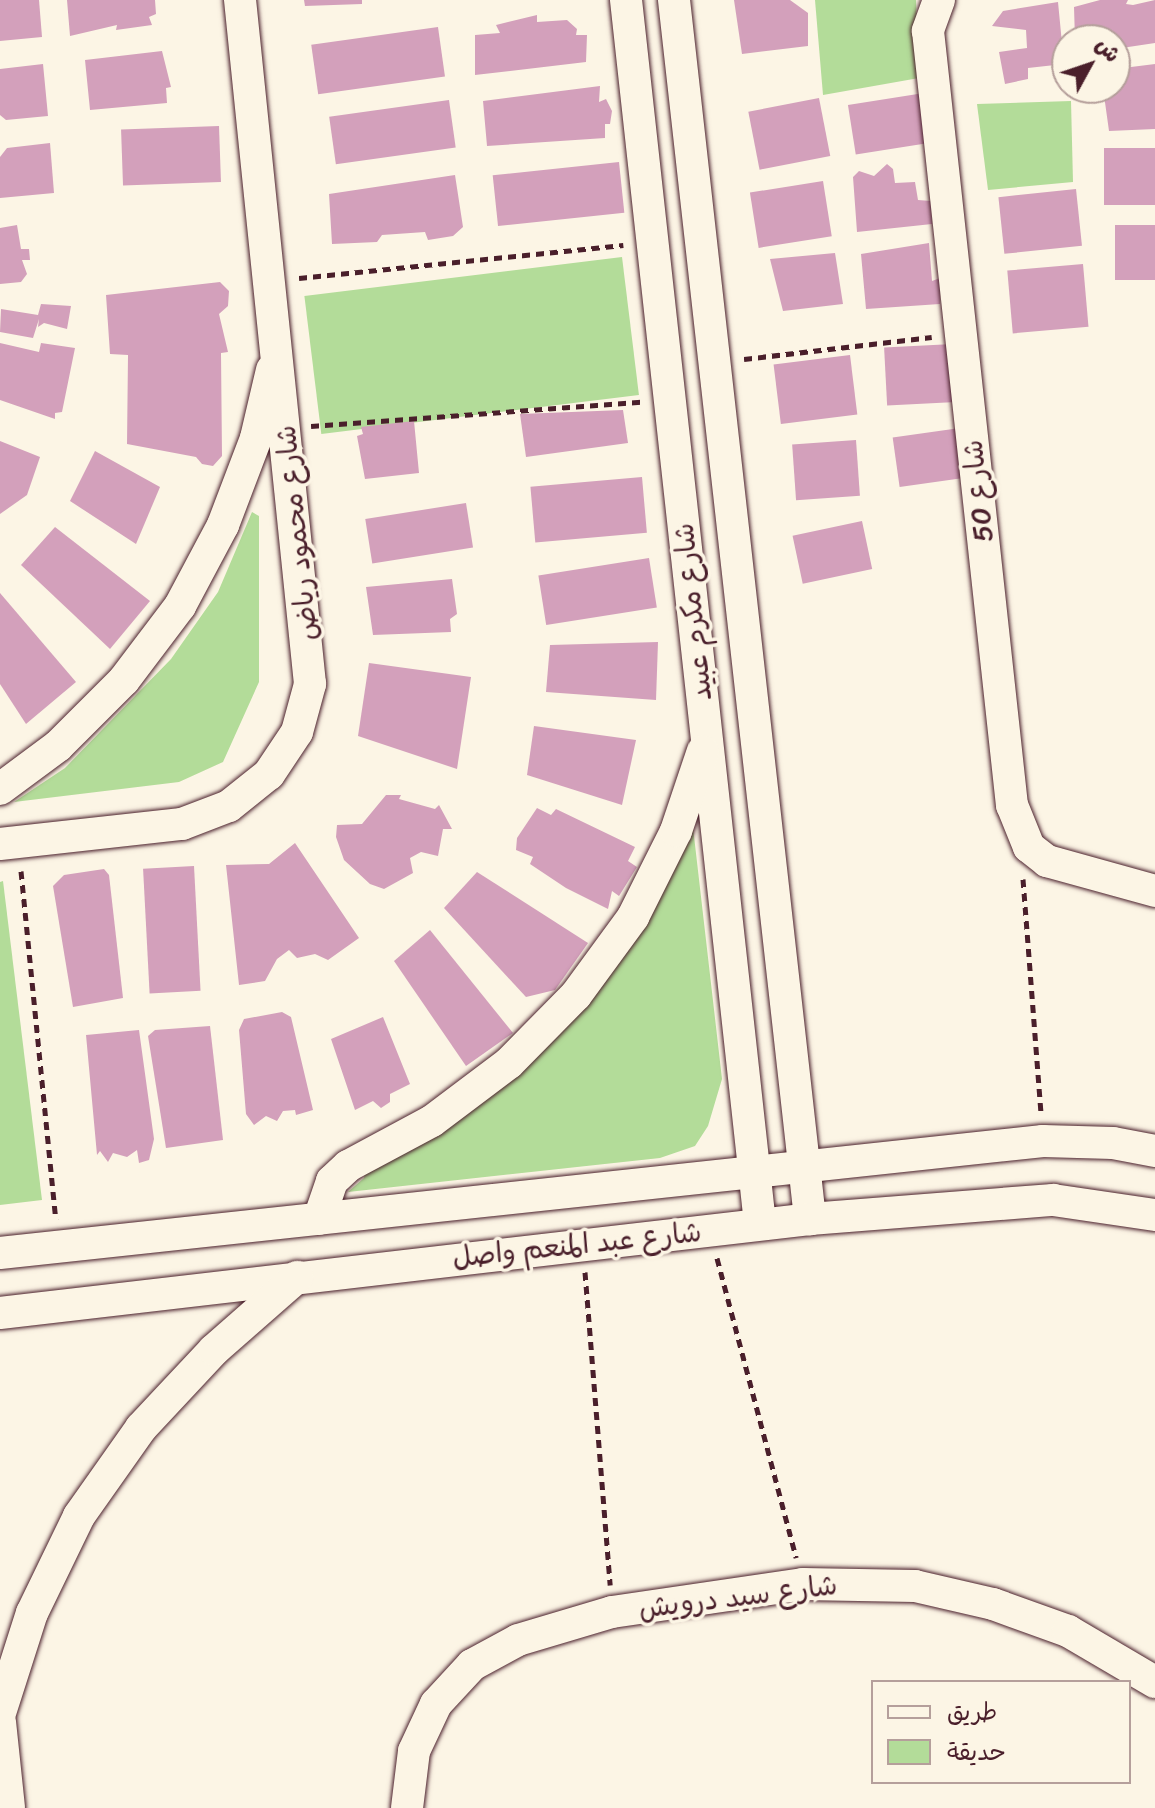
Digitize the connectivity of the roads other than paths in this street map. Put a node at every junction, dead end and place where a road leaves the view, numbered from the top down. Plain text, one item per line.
1 (240, 0) edge
2 (626, 0) edge
3 (674, 0) edge
4 (939, 0) edge
5 (278, 347) junction
6 (707, 740) junction
7 (0, 789) edge
8 (9, 843) edge
9 (1155, 891) edge
10 (1155, 1151) edge
11 (806, 1167) junction
12 (755, 1172) junction
13 (500, 1200) junction
14 (1155, 1215) edge
15 (319, 1219) junction
16 (810, 1219) junction
17 (760, 1224) junction
18 (508, 1252) junction
19 (0, 1253) edge
20 (297, 1277) junction
21 (0, 1313) edge
22 (1155, 1682) edge
23 (0, 1713) edge
24 (0, 1722) edge
25 (9, 1808) edge
26 (407, 1808) edge

1 - 5 street, شارع محمود رياض
2 - 6 street, شارع مكرم عبيد
3 - 11 street, شارع مكرم عبيد
4 - 9 street, شارع 50
5 - 7 street
5 - 8 street, شارع محمود رياض
6 - 12 street, شارع مكرم عبيد
6 - 15 street
10 - 11 street, شارع عبد المنعم واصل
11 - 12 street, شارع عبد المنعم واصل
11 - 16 street, شارع مكرم عبيد
12 - 13 street, شارع عبد المنعم واصل
12 - 17 street, شارع مكرم عبيد
13 - 15 street, شارع عبد المنعم واصل
13 - 18 street
14 - 16 street, شارع عبد المنعم واصل
15 - 19 street, شارع عبد المنعم واصل
16 - 17 street, شارع عبد المنعم واصل
17 - 18 street, شارع عبد المنعم واصل
18 - 20 street, شارع عبد المنعم واصل
20 - 21 street, شارع عبد المنعم واصل
20 - 23 street
22 - 26 street, شارع سيد درويش
24 - 25 street

